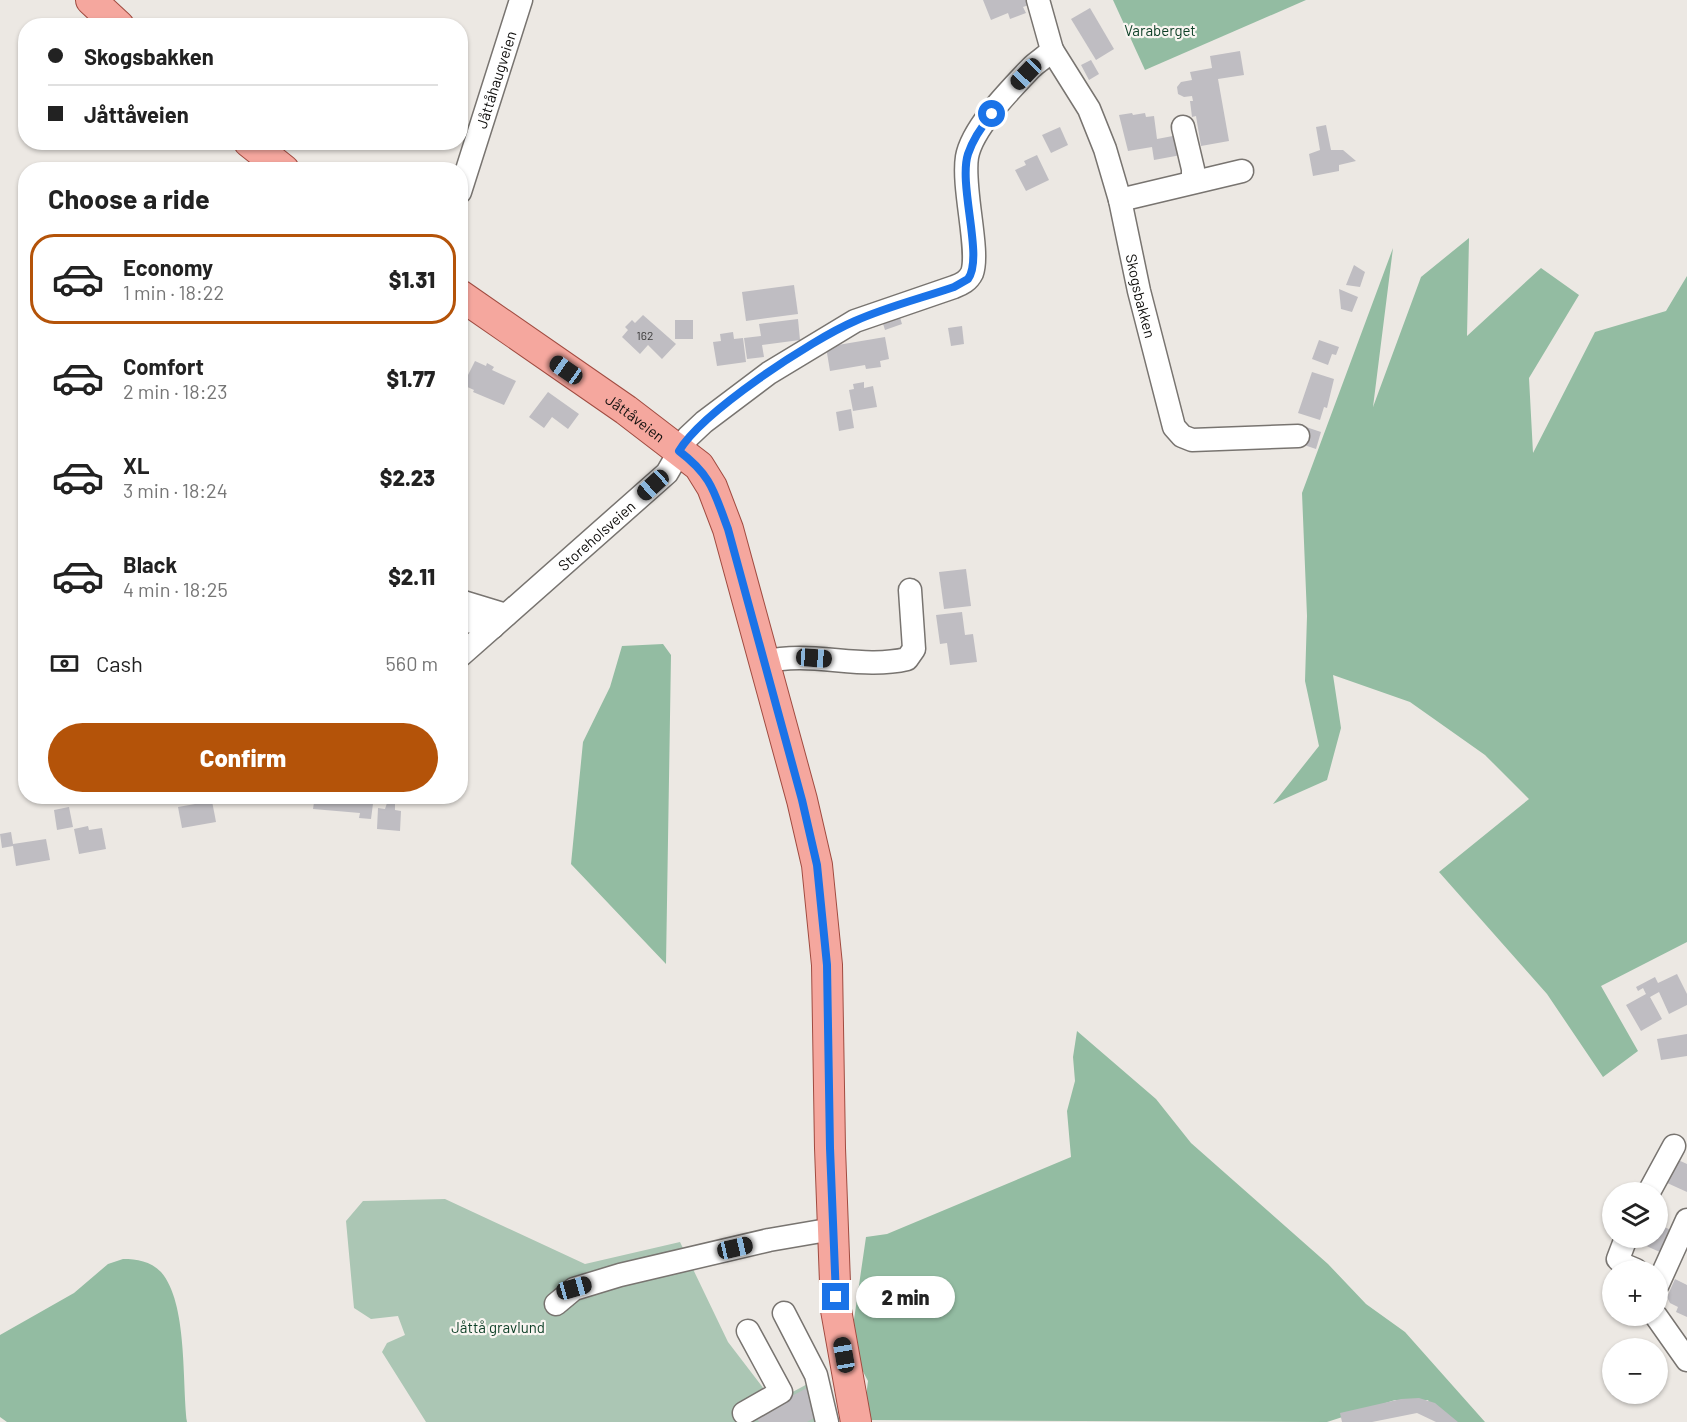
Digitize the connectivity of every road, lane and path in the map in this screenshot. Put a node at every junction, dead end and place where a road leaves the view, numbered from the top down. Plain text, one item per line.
1 (91, 0) edge
2 (521, 0) edge
3 (1038, 0) edge
4 (110, 18) edge
5 (1052, 50) junction
6 (1183, 127) dead end
7 (259, 150) edge
8 (274, 162) edge
9 (468, 167) edge
10 (1242, 171) dead end
11 (1193, 182) junction
12 (1120, 200) junction
13 (468, 301) edge
14 (1298, 436) dead end
15 (679, 451) junction
16 (910, 590) dead end
17 (468, 605) edge
18 (468, 619) edge
19 (499, 621) junction
20 (468, 649) edge
21 (764, 662) junction
22 (1674, 1146) dead end
23 (1654, 1182) edge
24 (1687, 1220) edge
25 (833, 1229) junction
26 (1668, 1260) edge
27 (556, 1304) dead end
28 (784, 1312) dead end
29 (1663, 1326) edge
30 (748, 1332) dead end
31 (1687, 1360) edge
32 (814, 1372) junction
33 (781, 1392) junction
34 (744, 1413) dead end
35 (827, 1422) edge
36 (856, 1422) edge

1 - 4 main road
2 - 9 street, Jåttåhaugveien
3 - 5 street, Skogsbakken
5 - 12 street, Skogsbakken
5 - 15 street
6 - 11 street
7 - 8 main road
10 - 11 street
11 - 12 street
12 - 14 street, Skogsbakken
13 - 15 main road, Jåttåveien
15 - 19 street, Storeholsveien
15 - 21 main road, Jåttåveien
16 - 21 street
17 - 19 street
18 - 19 street
19 - 20 street, Storeholsveien
21 - 25 main road, Jåttåveien
22 - 23 street
24 - 26 street
25 - 27 street
25 - 36 main road, Jåttåveien
28 - 32 street
29 - 31 street
30 - 33 street
32 - 33 street
32 - 35 street
33 - 34 street

